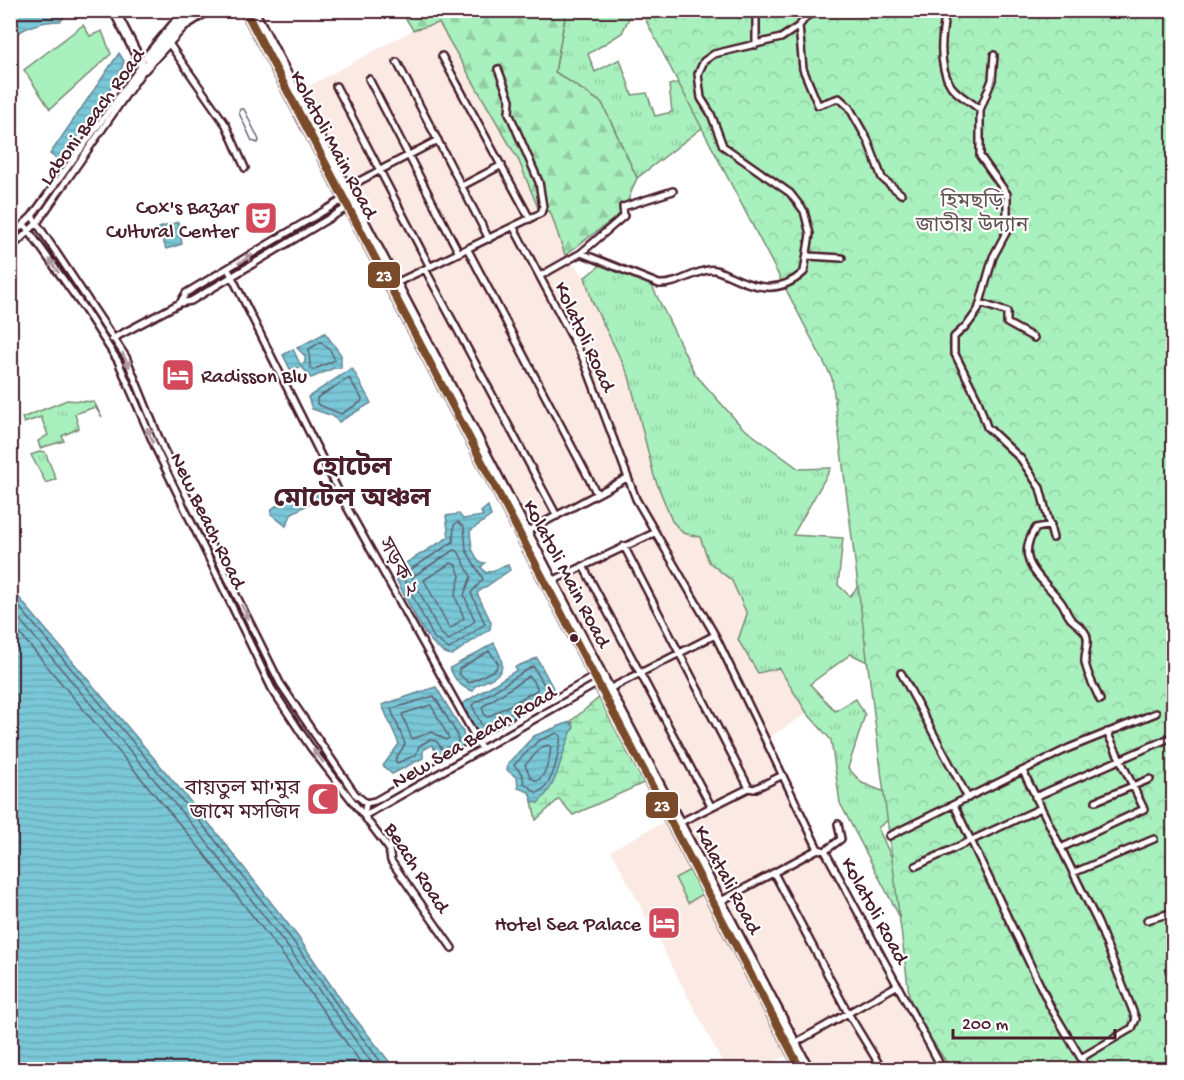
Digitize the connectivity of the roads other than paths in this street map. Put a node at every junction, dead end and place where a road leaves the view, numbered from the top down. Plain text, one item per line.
1 (114, 10) edge
2 (192, 10) edge
3 (208, 10) edge
4 (245, 10) edge
5 (253, 10) edge
6 (756, 10) edge
7 (819, 10) edge
8 (946, 10) edge
9 (800, 26) junction
10 (168, 42) junction
11 (756, 45) junction
12 (993, 55) dead end
13 (442, 57) dead end
14 (397, 62) dead end
15 (143, 67) junction
16 (498, 69) dead end
17 (283, 76) junction
18 (369, 79) dead end
19 (336, 86) dead end
20 (980, 110) junction
21 (438, 140) junction
22 (410, 156) junction
23 (502, 165) junction
24 (245, 168) dead end
25 (380, 171) junction
26 (462, 186) junction
27 (346, 188) junction
28 (673, 191) dead end
29 (901, 194) dead end
30 (346, 203) junction
31 (32, 216) junction
32 (530, 219) junction
33 (37, 223) junction
34 (24, 224) junction
35 (514, 228) junction
36 (29, 231) junction
37 (284, 234) junction
38 (10, 237) edge
39 (489, 239) junction
40 (288, 242) junction
41 (10, 249) edge
42 (468, 250) junction
43 (459, 253) junction
44 (581, 253) junction
45 (808, 256) junction
46 (842, 258) dead end
47 (428, 268) junction
48 (228, 269) junction
49 (540, 276) junction
50 (232, 277) junction
51 (396, 283) junction
52 (180, 303) junction
53 (980, 303) junction
54 (114, 338) junction
55 (1034, 338) dead end
56 (106, 341) junction
57 (149, 412) junction
58 (141, 415) junction
59 (627, 478) junction
60 (182, 485) junction
61 (176, 488) junction
62 (597, 494) junction
63 (557, 516) junction
64 (1051, 525) junction
65 (526, 532) junction
66 (654, 532) junction
67 (1053, 538) dead end
68 (624, 546) junction
69 (535, 555) junction
70 (583, 566) junction
71 (552, 581) junction
72 (715, 635) junction
73 (679, 653) junction
74 (901, 673) dead end
75 (640, 674) junction
76 (598, 678) junction
77 (280, 683) junction
78 (272, 689) junction
79 (609, 689) junction
80 (1100, 700) dead end
81 (1156, 712) dead end
82 (1107, 732) junction
83 (1173, 736) edge
84 (478, 742) junction
85 (482, 749) junction
86 (1120, 759) junction
87 (1023, 771) junction
88 (783, 775) junction
89 (1150, 779) dead end
90 (1133, 785) junction
91 (749, 788) junction
92 (1035, 797) junction
93 (968, 798) junction
94 (1096, 801) dead end
95 (366, 803) junction
96 (954, 805) junction
97 (711, 806) junction
98 (1041, 808) junction
99 (364, 816) junction
100 (679, 823) junction
101 (838, 824) dead end
102 (889, 836) dead end
103 (1154, 839) dead end
104 (972, 842) junction
105 (1061, 848) junction
106 (822, 850) junction
107 (916, 866) dead end
108 (774, 873) junction
109 (1073, 873) junction
110 (721, 901) junction
111 (1173, 912) edge
112 (1147, 920) dead end
113 (452, 948) dead end
114 (898, 985) junction
115 (848, 1013) junction
116 (777, 1016) junction
117 (795, 1043) junction
118 (1081, 1058) junction
119 (882, 1069) edge
120 (801, 1070) edge
121 (809, 1070) edge
122 (943, 1070) edge
123 (1088, 1070) edge

1 - 15 highway
2 - 15 highway, Laboni Beach Road
3 - 10 highway, Laboni Beach Road
4 - 17 highway, Kolatoli Main Road
5 - 17 highway, Kolatoli Main Road
6 - 11 street
7 - 9 street
8 - 20 street
9 - 11 street
9 - 29 street
10 - 15 highway, Laboni Beach Road
10 - 24 street
11 - 45 street
12 - 20 street
13 - 23 street
14 - 21 street
15 - 31 street, Laboni Beach Road
15 - 33 street, Laboni Beach Road
16 - 32 street
17 - 27 highway, Kolatoli Main Road
17 - 30 highway, Kolatoli Main Road
18 - 22 street
19 - 25 street
20 - 53 street
21 - 22 street
21 - 26 street
22 - 25 street
22 - 43 street
23 - 26 street
23 - 32 street
25 - 27 street
25 - 47 street
26 - 39 street
27 - 51 highway, Kolatoli Main Road
28 - 44 street
30 - 37 street
30 - 40 street
30 - 69 highway, Kolatoli Main Road
31 - 33 street, New Beach Road
31 - 34 street, Laboni Beach Road
32 - 35 street
33 - 36 street, Laboni Beach Road
33 - 54 street, New Beach Road
34 - 36 street, New Beach Road
34 - 38 street, Laboni Beach Road
35 - 39 street
35 - 49 street, Kolatoli Road
36 - 41 street, Laboni Beach Road
56 -> 36 street, New Beach Road
37 - 40 street
48 -> 37 street
39 - 42 street
40 - 50 street
42 - 43 street
42 - 62 street
43 - 47 street
44 - 45 street
44 - 49 street
45 - 46 street
47 - 51 street
47 - 63 street
48 - 50 street, সড়ক ২
48 - 52 street
49 - 59 street, Kolatoli Road
50 - 52 street
50 - 84 street, সড়ক ২
51 - 65 highway, Kolatoli Main Road
52 - 54 street
53 - 55 street
53 - 64 street
54 - 56 street
54 -> 57 street, New Beach Road
56 - 58 street, New Beach Road
57 - 58 street
57 - 60 street, New Beach Road
61 -> 58 street, New Beach Road
59 - 62 street
59 - 66 street, Kolatoli Road
60 - 61 street
60 -> 77 street, New Beach Road
61 - 78 street, New Beach Road
62 - 63 street
63 - 65 street
64 - 67 street
64 - 80 street
65 - 69 highway, Kolatoli Main Road
66 - 68 street
66 - 72 street
68 - 70 street
68 - 73 street
69 - 71 highway, Kolatoli Main Road
69 - 76 highway, Kolatoli Main Road
70 - 71 street
70 - 75 street
71 - 76 highway, Kolatoli Main Road
72 - 73 street
72 - 88 street
73 - 75 street
73 - 91 street
74 - 93 street
75 - 79 street
75 - 97 street
76 - 79 highway, Kalatali Road
76 - 84 street, New Sea Beach Road
76 - 85 street, New Sea Beach Road
76 - 116 highway, Kalatali Road
77 - 78 street
77 - 95 street, New Beach Road
99 -> 78 street, New Beach Road
79 - 100 highway, Kalatali Road
81 - 82 street
82 - 86 street
82 - 87 street
83 - 86 street
84 - 85 street, সড়ক ২
84 - 95 street, New Sea Beach Road
85 - 99 street, New Sea Beach Road
86 - 90 street
86 - 92 street
87 - 92 street
87 - 93 street
88 - 91 street
88 - 106 street
89 - 90 street
90 - 94 street
90 - 105 street
91 - 97 street
92 - 98 street
93 - 96 street
95 - 99 street, Beach Road
96 - 102 street
96 - 104 street
97 - 100 street
98 - 104 street
98 - 105 street
99 - 113 street, Beach Road
100 - 110 highway, Kalatali Road
101 - 106 street
103 - 109 street
104 - 107 street
104 - 118 street
105 - 109 street
106 - 108 street, Kolatoli Road
106 - 114 street, Kolatoli Road
108 - 110 street, Kolatoli Road
108 - 115 street
109 - 118 street
110 - 116 highway, Kalatali Road
111 - 112 street
114 - 115 street, Kolatoli Road
114 - 122 street
115 - 117 street, Kolatoli Road
115 - 119 street
116 - 117 highway, Kalatali Road
116 - 120 highway, Kalatali Road
117 - 121 highway, Kalatali Road
118 - 123 street

